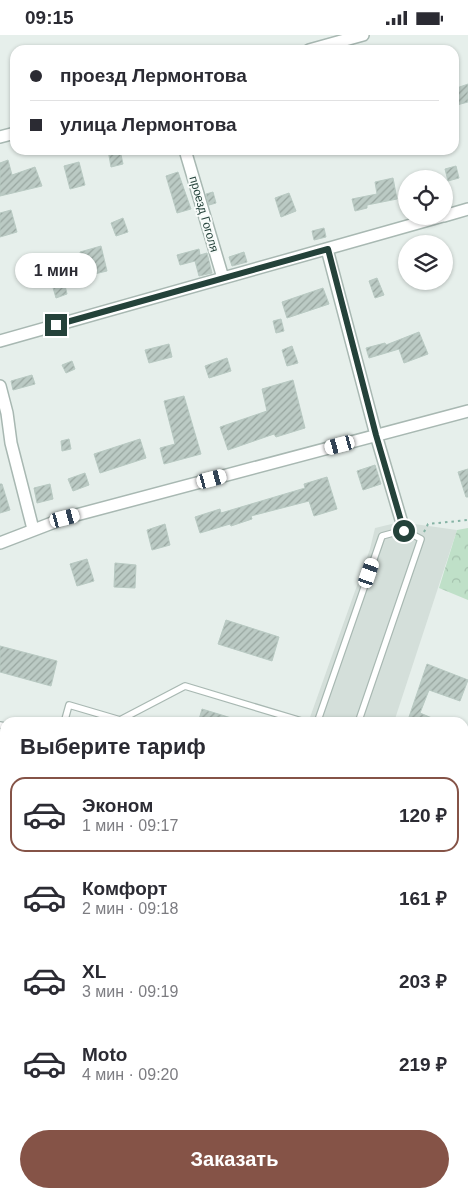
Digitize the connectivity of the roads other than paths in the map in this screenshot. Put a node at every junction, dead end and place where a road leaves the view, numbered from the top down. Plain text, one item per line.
1 (362, 35) edge
2 (327, 45) edge
3 (187, 155) edge
4 (468, 209) edge
5 (453, 213) edge
6 (412, 225) edge
7 (328, 249) junction
8 (223, 278) junction
9 (0, 341) edge
10 (0, 386) edge
11 (468, 411) edge
12 (376, 435) junction
13 (33, 529) junction
14 (404, 531) junction
15 (0, 543) edge
16 (66, 717) edge
17 (110, 717) edge
18 (126, 717) edge
19 (288, 717) edge
20 (319, 717) edge
21 (360, 717) edge

1 - 2 street
3 - 8 street, проезд Гоголя
4 - 5 street
6 - 7 street
7 - 8 street
7 - 12 street
8 - 9 street
10 - 13 street
11 - 12 street
12 - 13 street
12 - 14 street
13 - 15 street
14 - 20 lane
14 - 21 lane
16 - 17 lane
18 - 19 lane

